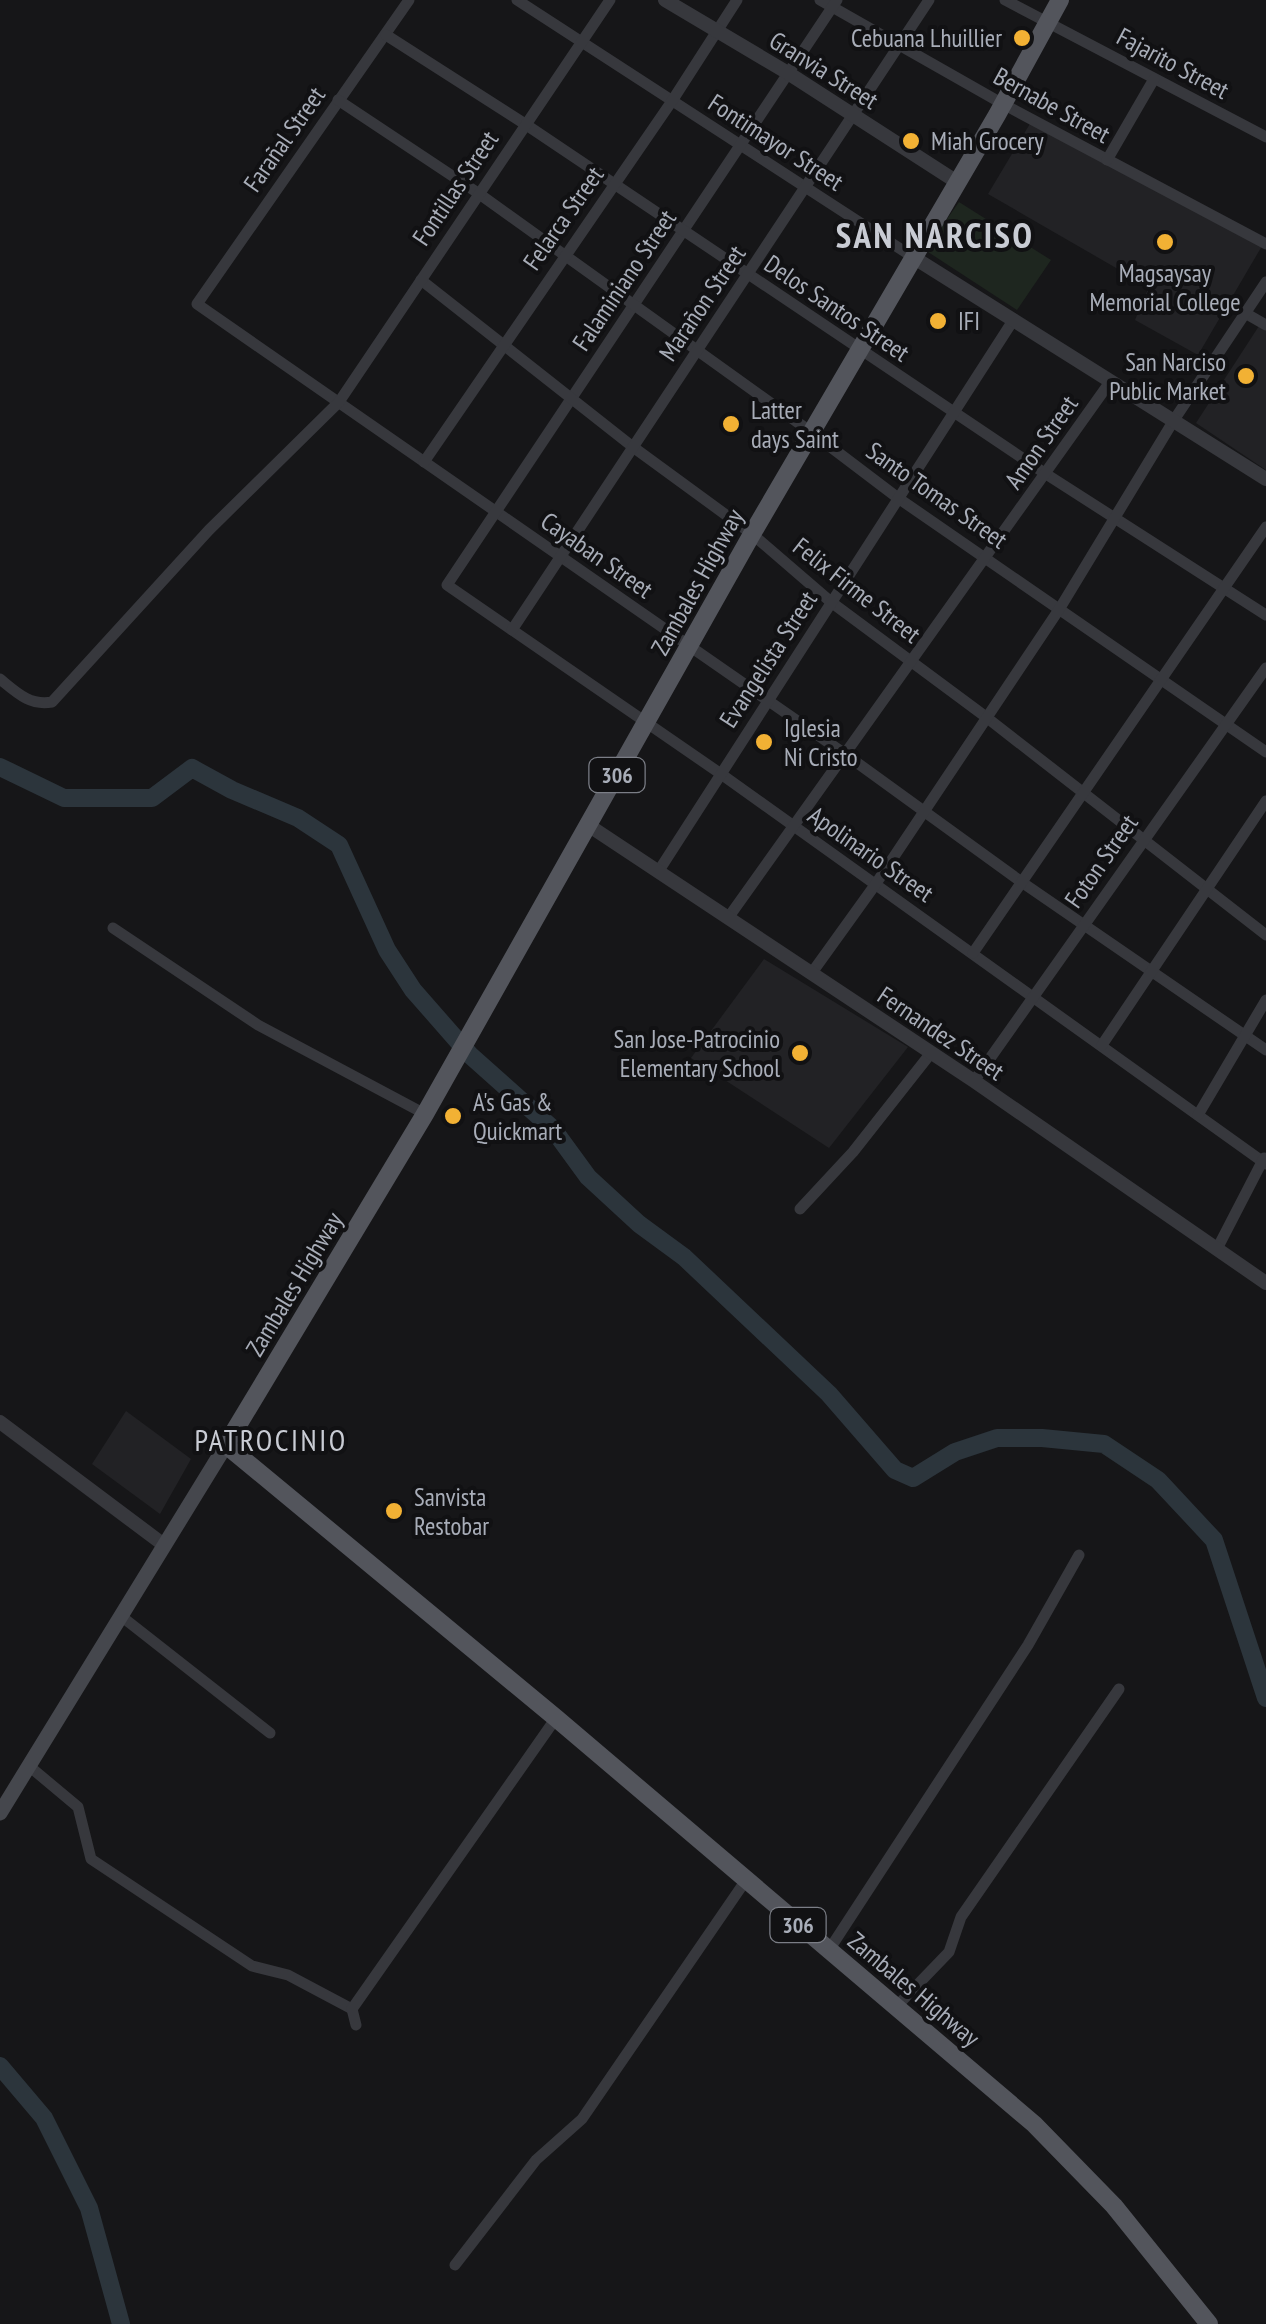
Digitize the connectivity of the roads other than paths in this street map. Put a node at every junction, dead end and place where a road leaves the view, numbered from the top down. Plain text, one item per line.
1 (409, 0) edge
2 (517, 0) edge
3 (610, 0) edge
4 (665, 0) edge
5 (737, 0) edge
6 (820, 0) edge
7 (930, 0) edge
8 (1005, 0) edge
9 (1060, 0) edge
10 (835, 4) edge
11 (1047, 22) junction
12 (716, 31) junction
13 (386, 34) junction
14 (582, 43) junction
15 (899, 46) junction
16 (788, 73) junction
17 (1154, 79) junction
18 (338, 100) junction
19 (672, 101) junction
20 (1003, 104) junction
21 (854, 115) junction
22 (525, 124) junction
23 (1266, 137) edge
24 (741, 145) junction
25 (1108, 160) junction
26 (957, 182) junction
27 (614, 186) junction
28 (806, 188) junction
29 (478, 193) junction
30 (684, 233) junction
31 (1266, 244) edge
32 (564, 255) junction
33 (913, 257) junction
34 (748, 276) junction
35 (421, 280) junction
36 (1266, 282) edge
37 (197, 304) joint
38 (634, 305) junction
39 (1246, 313) junction
40 (1014, 319) junction
41 (1266, 325) edge
42 (503, 345) junction
43 (698, 350) junction
44 (859, 350) junction
45 (1110, 382) junction
46 (572, 399) junction
47 (340, 402) junction
48 (953, 412) junction
49 (1174, 420) junction
50 (812, 432) junction
51 (633, 447) junction
52 (424, 462) junction
53 (1046, 474) junction
54 (1266, 479) edge
55 (898, 498) junction
56 (496, 512) junction
57 (1115, 519) junction
58 (1266, 527) edge
59 (752, 534) junction
60 (561, 557) junction
61 (986, 557) junction
62 (448, 585) joint
63 (1225, 588) junction
64 (832, 602) junction
65 (1060, 608) junction
66 (1266, 616) edge
67 (512, 630) junction
68 (689, 646) junction
69 (911, 661) junction
70 (1266, 668) edge
71 (0, 679) edge
72 (1162, 680) junction
73 (768, 701) junction
74 (986, 718) junction
75 (646, 722) junction
76 (1225, 724) junction
77 (1266, 752) edge
78 (845, 754) junction
79 (721, 774) junction
80 (1084, 793) junction
81 (1266, 801) edge
82 (924, 813) junction
83 (588, 825) junction
84 (794, 826) junction
85 (1143, 840) junction
86 (658, 872) junction
87 (1023, 883) junction
88 (875, 885) junction
89 (1207, 892) junction
90 (728, 918) junction
91 (1084, 925) junction
92 (113, 928) dead end
93 (1266, 935) edge
94 (972, 953) junction
95 (1151, 972) junction
96 (811, 974) junction
97 (1034, 996) junction
98 (1266, 1000) edge
99 (1245, 1036) junction
100 (1102, 1045) junction
101 (1266, 1050) edge
102 (931, 1053) junction
103 (974, 1081) junction
104 (425, 1114) junction
105 (1198, 1115) junction
106 (1265, 1160) edge
107 (800, 1209) dead end
108 (1218, 1247) junction
109 (1266, 1283) edge
110 (0, 1422) edge
111 (226, 1445) junction
112 (164, 1545) junction
113 (1079, 1555) dead end
114 (121, 1616) junction
115 (1119, 1689) dead end
116 (556, 1718) junction
117 (270, 1733) dead end
118 (29, 1766) junction
119 (0, 1814) edge
120 (746, 1880) junction
121 (828, 1950) junction
122 (896, 2007) junction
123 (352, 2009) junction
124 (356, 2025) dead end
125 (456, 2265) dead end
126 (1209, 2324) edge

1 - 13 street, Farañal Street
2 - 14 street, Fontimayor Street
3 - 14 street, Fontillas Street
4 - 12 street, Granvia Street
5 - 12 street, Felarca Street
6 - 10 street, Bernabe Street
7 - 15 street, Marañon Street
8 - 11 street, Fajarito Street
9 - 11 main road, Zambales Highway / 306
10 - 15 street, Bernabe Street
10 - 16 street, Falaminiano Street
11 - 17 street, Fajarito Street
11 - 20 main road, Zambales Highway / 306
12 - 16 street, Granvia Street
12 - 19 street, Felarca Street
13 - 18 street, Farañal Street
13 - 22 street, Delos Santos Street
14 - 19 street, Fontimayor Street
14 - 22 street, Fontillas Street
15 - 20 street, Bernabe Street
15 - 21 street, Marañon Street
16 - 21 street, Granvia Street
16 - 24 street, Falaminiano Street
17 - 23 street, Fajarito Street
17 - 25 street
18 - 29 street, Santo Tomas Street
18 - 37 street, Farañal Street
19 - 24 street, Fontimayor Street
19 - 27 street, Felarca Street
20 - 25 street, Bernabe Street
20 - 26 main road, Zambales Highway / 306
21 - 26 street, Granvia Street
21 - 28 street, Marañon Street
22 - 27 street, Delos Santos Street
22 - 29 street, Fontillas Street
24 - 28 street, Fontimayor Street
24 - 30 street, Falaminiano Street
25 - 31 street, Bernabe Street
26 - 33 main road, Zambales Highway / 306
27 - 30 street, Delos Santos Street
27 - 32 street, Felarca Street
28 - 33 street, Fontimayor Street
28 - 34 street, Marañon Street
29 - 32 street, Santo Tomas Street
29 - 35 street, Fontillas Street
30 - 34 street, Delos Santos Street
30 - 38 street, Falaminiano Street
32 - 38 street, Santo Tomas Street
32 - 42 street, Felarca Street
33 - 40 street, Fontimayor Street
33 - 44 main road, Zambales Highway / 306
34 - 43 street, Marañon Street
34 - 44 street, Delos Santos Street
35 - 42 street, Felix Firme Street
35 - 47 street, Fontillas Street
36 - 39 street
37 - 47 street, Cayaban Street
38 - 43 street, Santo Tomas Street
38 - 46 street, Falaminiano Street
39 - 41 street
39 - 49 street
40 - 45 street, Fontimayor Street
40 - 48 street, Evangelista Street
42 - 46 street, Felix Firme Street
42 - 52 street, Felarca Street
43 - 50 street, Santo Tomas Street
43 - 51 street, Marañon Street
44 - 48 street, Delos Santos Street
44 - 50 main road, Zambales Highway / 306
45 - 49 street, Fontimayor Street
45 - 53 street, Amon Street
46 - 51 street, Felix Firme Street
46 - 56 street, Falaminiano Street
47 - 52 street, Cayaban Street
47 - 71 street, Fontillas Street
48 - 53 street, Delos Santos Street
48 - 55 street, Evangelista Street
49 - 54 street, Fontimayor Street
49 - 57 street
50 - 55 street, Santo Tomas Street
50 - 59 main road, Zambales Highway / 306
51 - 59 street, Felix Firme Street
51 - 60 street, Marañon Street
52 - 56 street, Cayaban Street
53 - 57 street, Delos Santos Street
53 - 61 street, Amon Street
55 - 61 street, Santo Tomas Street
55 - 64 street, Evangelista Street
56 - 60 street, Cayaban Street
56 - 62 street, Falaminiano Street
57 - 63 street, Delos Santos Street
57 - 65 street
58 - 63 street
59 - 64 street, Felix Firme Street
59 - 68 main road, Zambales Highway / 306
60 - 67 street, Marañon Street
60 - 68 street, Cayaban Street
61 - 65 street, Santo Tomas Street
61 - 69 street, Amon Street
62 - 67 street, Apolinario Street
63 - 66 street, Delos Santos Street
63 - 72 street
64 - 69 street, Felix Firme Street
64 - 73 street, Evangelista Street
65 - 72 street, Santo Tomas Street
65 - 74 street
67 - 75 street, Apolinario Street
68 - 73 street, Cayaban Street
68 - 75 main road, Zambales Highway / 306
69 - 74 street, Felix Firme Street
69 - 78 street, Amon Street
70 - 76 street, Foton Street
72 - 76 street, Santo Tomas Street
72 - 80 street
73 - 78 street, Cayaban Street
73 - 79 street, Evangelista Street
74 - 80 street, Felix Firme Street
74 - 82 street
75 - 79 street, Apolinario Street
75 - 83 main road, Zambales Highway / 306
76 - 77 street, Santo Tomas Street
76 - 85 street, Foton Street
78 - 82 street, Cayaban Street
78 - 84 street, Amon Street
79 - 84 street, Apolinario Street
79 - 86 street, Evangelista Street
80 - 85 street, Felix Firme Street
80 - 87 street
81 - 89 street
82 - 87 street, Cayaban Street
82 - 88 street
83 - 86 street, Fernandez Street
83 - 104 main road, Zambales Highway / 306
84 - 88 street, Apolinario Street
84 - 90 street, Amon Street
85 - 89 street, Felix Firme Street
85 - 91 street, Foton Street
86 - 90 street, Fernandez Street
87 - 91 street, Cayaban Street
87 - 94 street
88 - 94 street, Apolinario Street
88 - 96 street
89 - 93 street, Felix Firme Street
89 - 95 street
90 - 96 street, Fernandez Street
91 - 95 street, Cayaban Street
91 - 97 street, Foton Street
92 - 104 street
94 - 97 street, Apolinario Street
95 - 99 street, Cayaban Street
95 - 100 street
96 - 102 street, Fernandez Street
97 - 100 street, Apolinario Street
97 - 103 street, Foton Street
98 - 99 street
99 - 101 street, Cayaban Street
99 - 105 street
100 - 105 street, Apolinario Street
102 - 103 street, Fernandez Street
102 - 107 street
103 - 108 street, Fernandez Street
104 - 111 main road, Zambales Highway / 306
105 - 106 street, Apolinario Street
106 - 108 street
108 - 109 street, Fernandez Street
110 - 112 street
111 - 112 main road
111 - 116 main road, Zambales Highway / 306
112 - 114 main road
113 - 121 street
114 - 117 street
114 - 118 main road
115 - 122 street
116 - 120 main road, Zambales Highway / 306
116 - 123 street
118 - 119 main road
118 - 123 street
120 - 121 main road, Zambales Highway / 306
120 - 125 street
121 - 122 main road, Zambales Highway / 306
122 - 126 main road, Zambales Highway / 306
123 - 124 street

